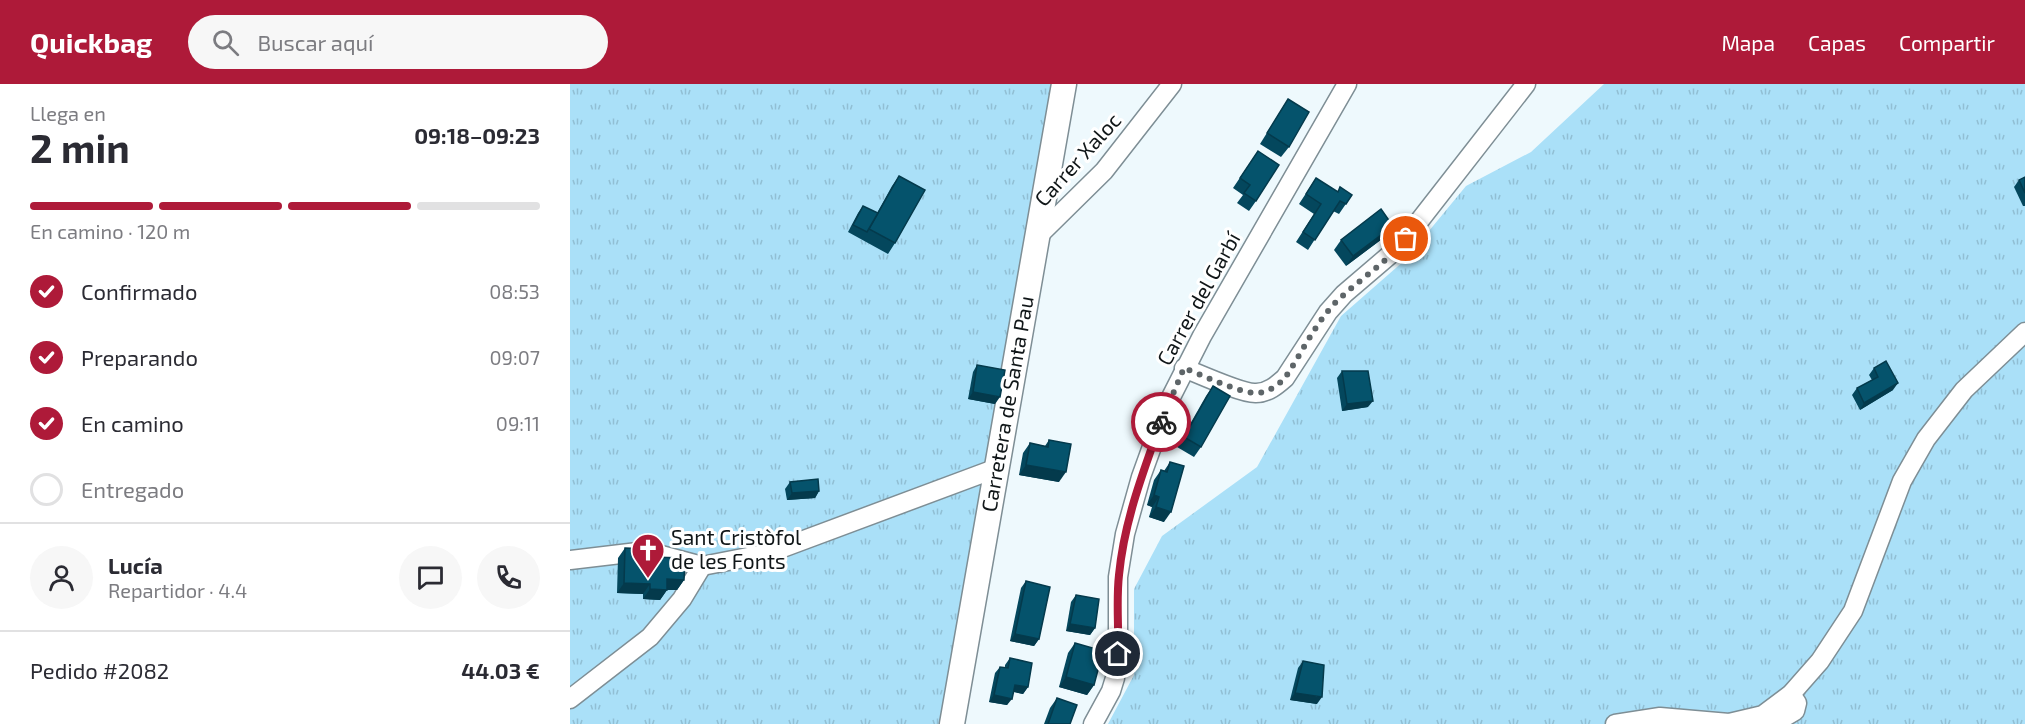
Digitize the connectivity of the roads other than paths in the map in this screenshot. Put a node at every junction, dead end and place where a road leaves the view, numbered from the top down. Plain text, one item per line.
1 (1064, 84) edge
2 (1172, 84) edge
3 (1347, 84) edge
4 (1526, 84) edge
5 (1038, 236) junction
6 (2025, 332) edge
7 (1184, 368) junction
8 (997, 468) junction
9 (570, 560) edge
10 (702, 566) junction
11 (1791, 694) junction
12 (570, 699) edge
13 (952, 724) edge
14 (1093, 724) edge
15 (1615, 724) edge
16 (1773, 724) edge

1 - 5 main road, Carretera de Santa Pau
2 - 5 street, Carrer Xaloc
3 - 7 street, Carrer del Garbí
4 - 7 street
5 - 8 main road, Carretera de Santa Pau
6 - 11 street
7 - 14 street, Carrer del Garbí
8 - 10 street
8 - 13 main road, Carretera de Santa Pau
9 - 10 street
10 - 12 street
11 - 15 street
11 - 16 street

